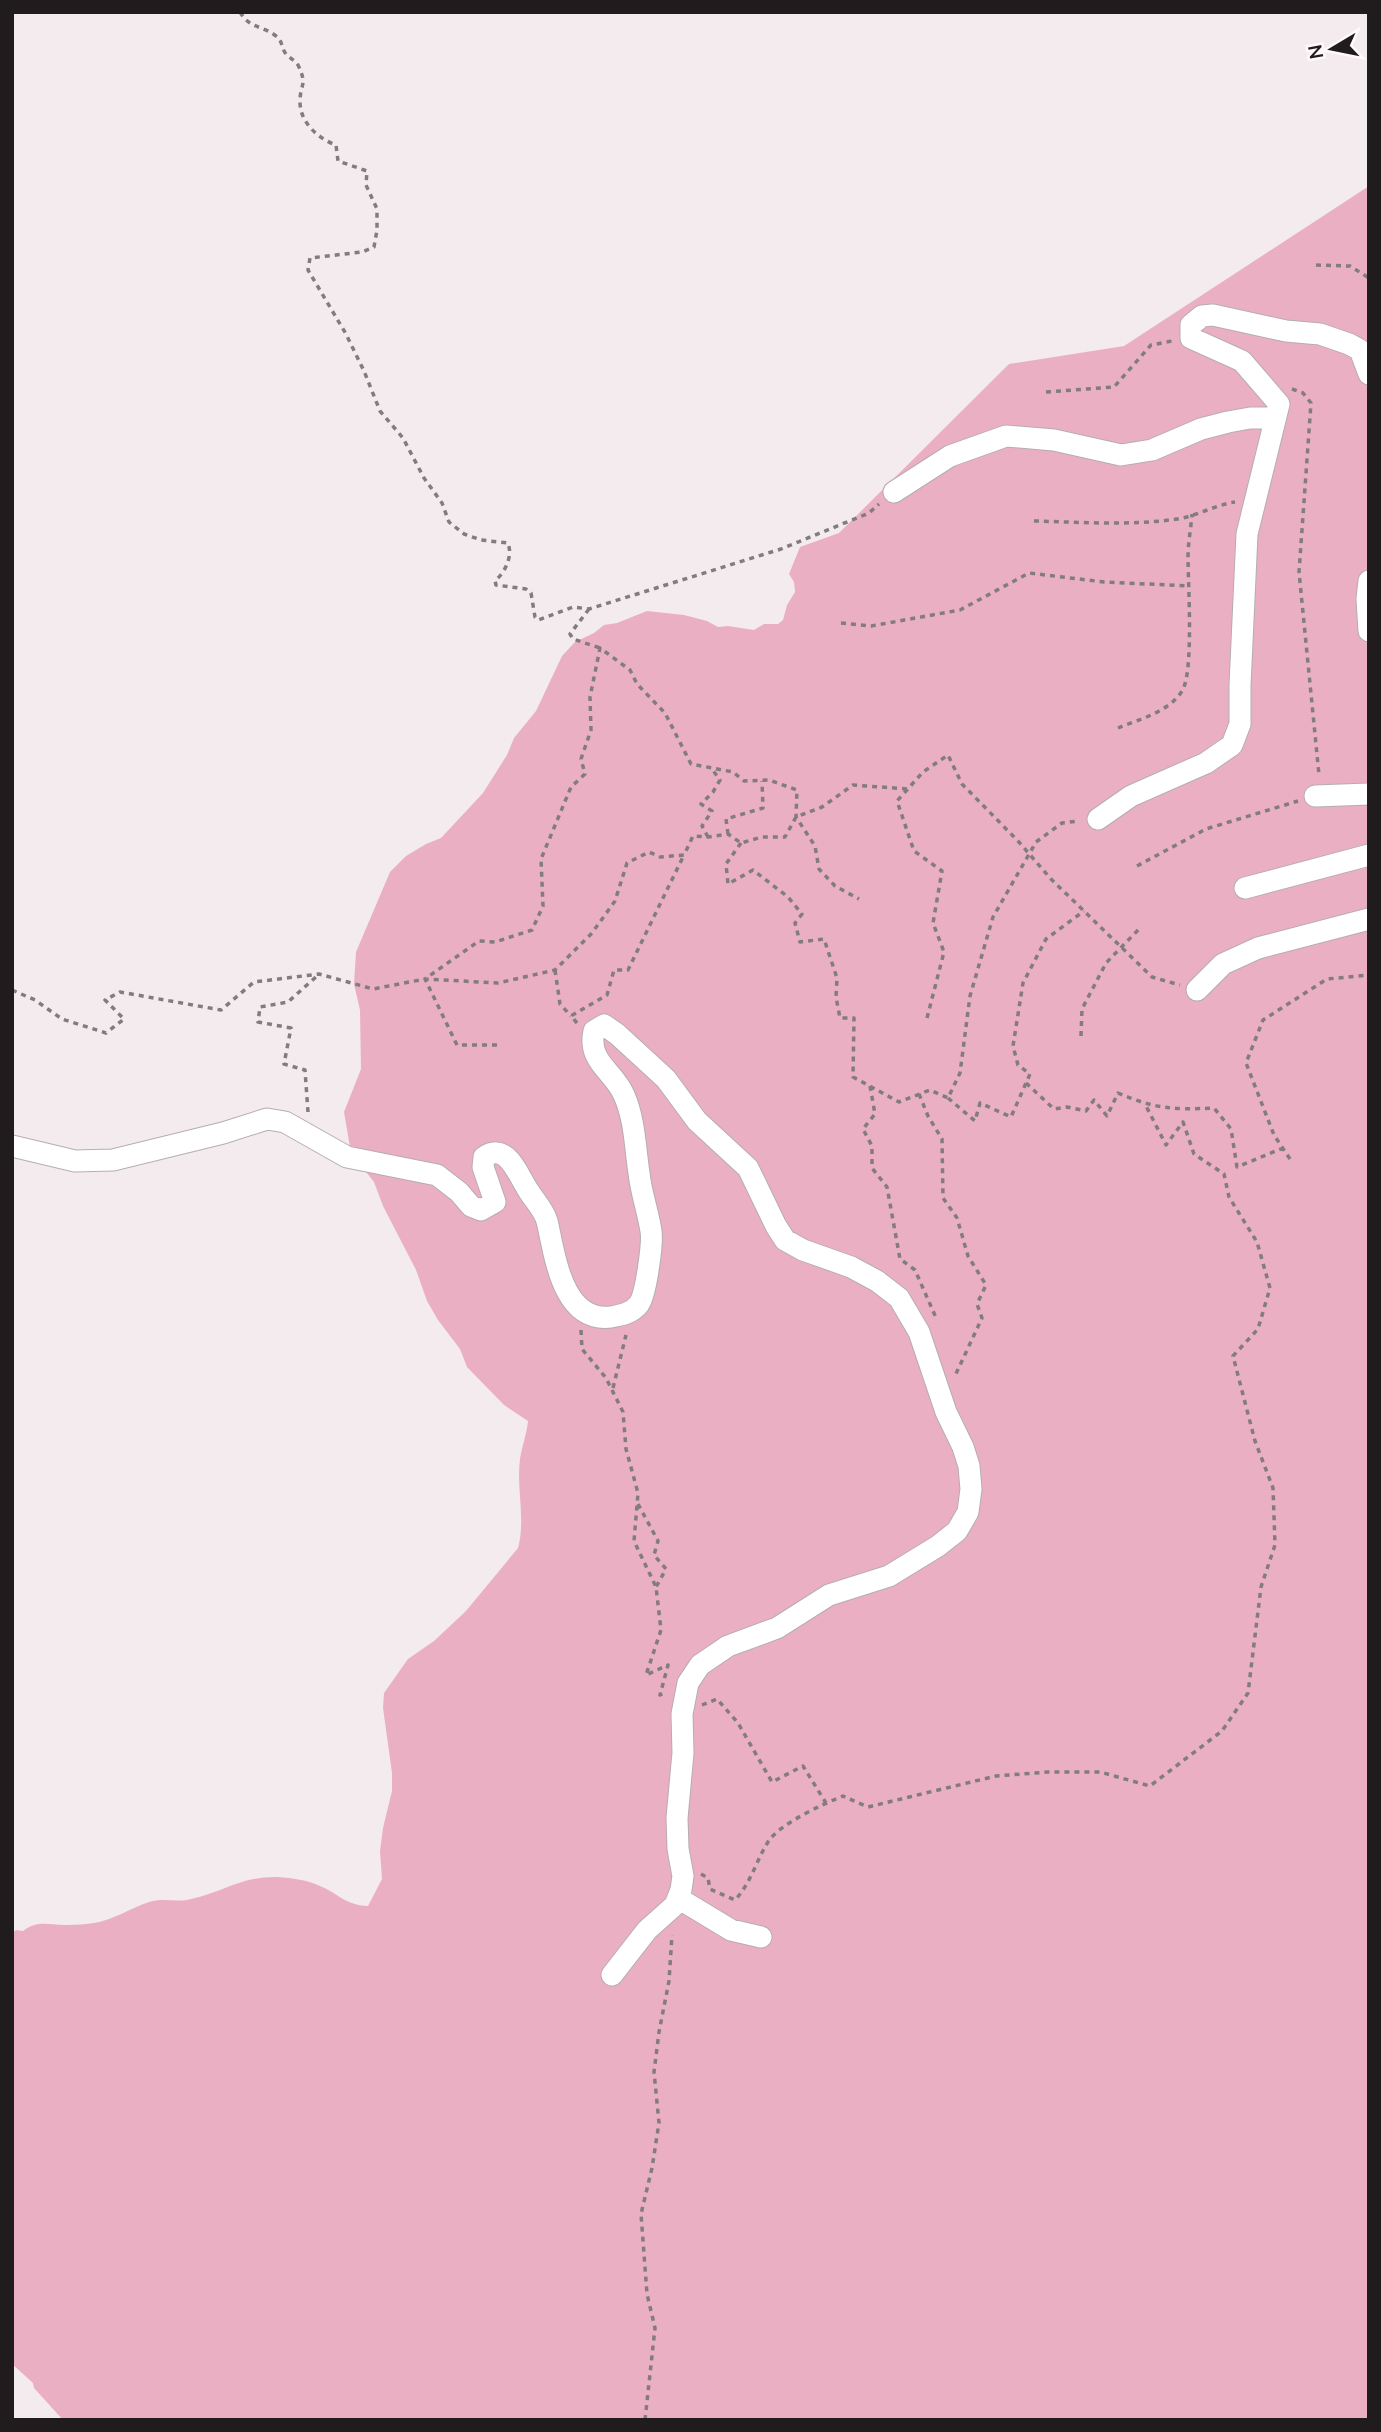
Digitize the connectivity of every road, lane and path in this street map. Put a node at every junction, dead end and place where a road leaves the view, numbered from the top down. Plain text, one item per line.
1 (240, 12) edge
2 (1316, 265) dead end
3 (1369, 278) edge
4 (1191, 338) junction
5 (1369, 374) edge
6 (1291, 389) dead end
7 (1046, 392) dead end
8 (1275, 418) junction
9 (894, 492) joint
10 (1255, 500) junction
11 (1192, 514) junction
12 (1034, 521) dead end
13 (1369, 581) edge
14 (1190, 586) junction
15 (589, 608) junction
16 (841, 623) dead end
17 (1369, 631) edge
18 (600, 648) junction
19 (1118, 728) dead end
20 (712, 768) junction
21 (762, 781) junction
22 (908, 789) junction
23 (1369, 794) edge
24 (1315, 796) junction
25 (796, 817) junction
26 (1098, 819) joint
27 (728, 834) junction
28 (708, 837) junction
29 (741, 843) junction
30 (1029, 854) junction
31 (684, 855) junction
32 (1369, 855) edge
33 (1137, 866) dead end
34 (1245, 888) dead end
35 (859, 899) dead end
36 (1084, 911) junction
37 (1369, 919) edge
38 (1139, 929) dead end
39 (1121, 947) junction
40 (555, 970) junction
41 (319, 975) junction
42 (1369, 975) edge
43 (425, 979) junction
44 (12, 990) edge
45 (1197, 990) joint
46 (571, 1016) junction
47 (927, 1018) dead end
48 (1081, 1036) dead end
49 (592, 1042) junction
50 (497, 1045) dead end
51 (1026, 1083) junction
52 (870, 1086) junction
53 (919, 1094) junction
54 (948, 1098) junction
55 (1144, 1104) junction
56 (285, 1122) junction
57 (12, 1146) edge
58 (1283, 1148) junction
59 (1290, 1159) dead end
60 (579, 1307) junction
61 (631, 1311) junction
62 (940, 1327) dead end
63 (612, 1391) junction
64 (943, 1404) junction
65 (637, 1502) junction
66 (656, 1587) junction
67 (688, 1682) junction
68 (682, 1714) junction
69 (826, 1803) junction
70 (681, 1864) junction
71 (678, 1898) junction
72 (664, 1915) junction
73 (761, 1937) dead end
74 (612, 1975) dead end
75 (645, 2420) edge

1 - 15 path
2 - 3 path
4 - 5 street
4 - 7 path
4 - 8 street
6 - 24 path
8 - 9 street
8 - 10 street
9 - 15 path
10 - 11 path
10 - 26 street
11 - 12 path
11 - 14 path
13 - 17 street
14 - 16 path
14 - 19 path
15 - 18 path
18 - 20 path
18 - 43 path
20 - 21 path
20 - 28 path
21 - 25 path
21 - 27 path
22 - 25 path
22 - 30 path
22 - 47 path
23 - 24 street
24 - 33 path
25 - 29 path
25 - 35 path
26 - 30 path
27 - 28 path
27 - 29 path
28 - 31 path
29 - 52 path
30 - 36 path
30 - 54 path
31 - 40 path
31 - 46 path
32 - 34 street
36 - 39 path
36 - 51 path
37 - 45 street
38 - 39 path
39 - 45 path
39 - 48 path
40 - 43 path
40 - 46 path
41 - 43 path
41 - 44 path
41 - 56 path
42 - 58 path
43 - 50 path
46 - 49 path
49 - 61 street
49 - 64 street
51 - 54 path
51 - 55 path
52 - 53 path
52 - 62 path
53 - 54 path
53 - 64 path
55 - 58 path
55 - 69 path
56 - 57 street
56 - 60 street
58 - 59 path
60 - 61 street
60 - 63 path
61 - 63 path
63 - 65 path
64 - 67 street
65 - 66 path
65 - 66 path
66 - 67 path
67 - 68 street
68 - 69 path
68 - 70 street
69 - 70 path
70 - 71 street
71 - 72 street
71 - 73 street
72 - 74 street
72 - 75 path

